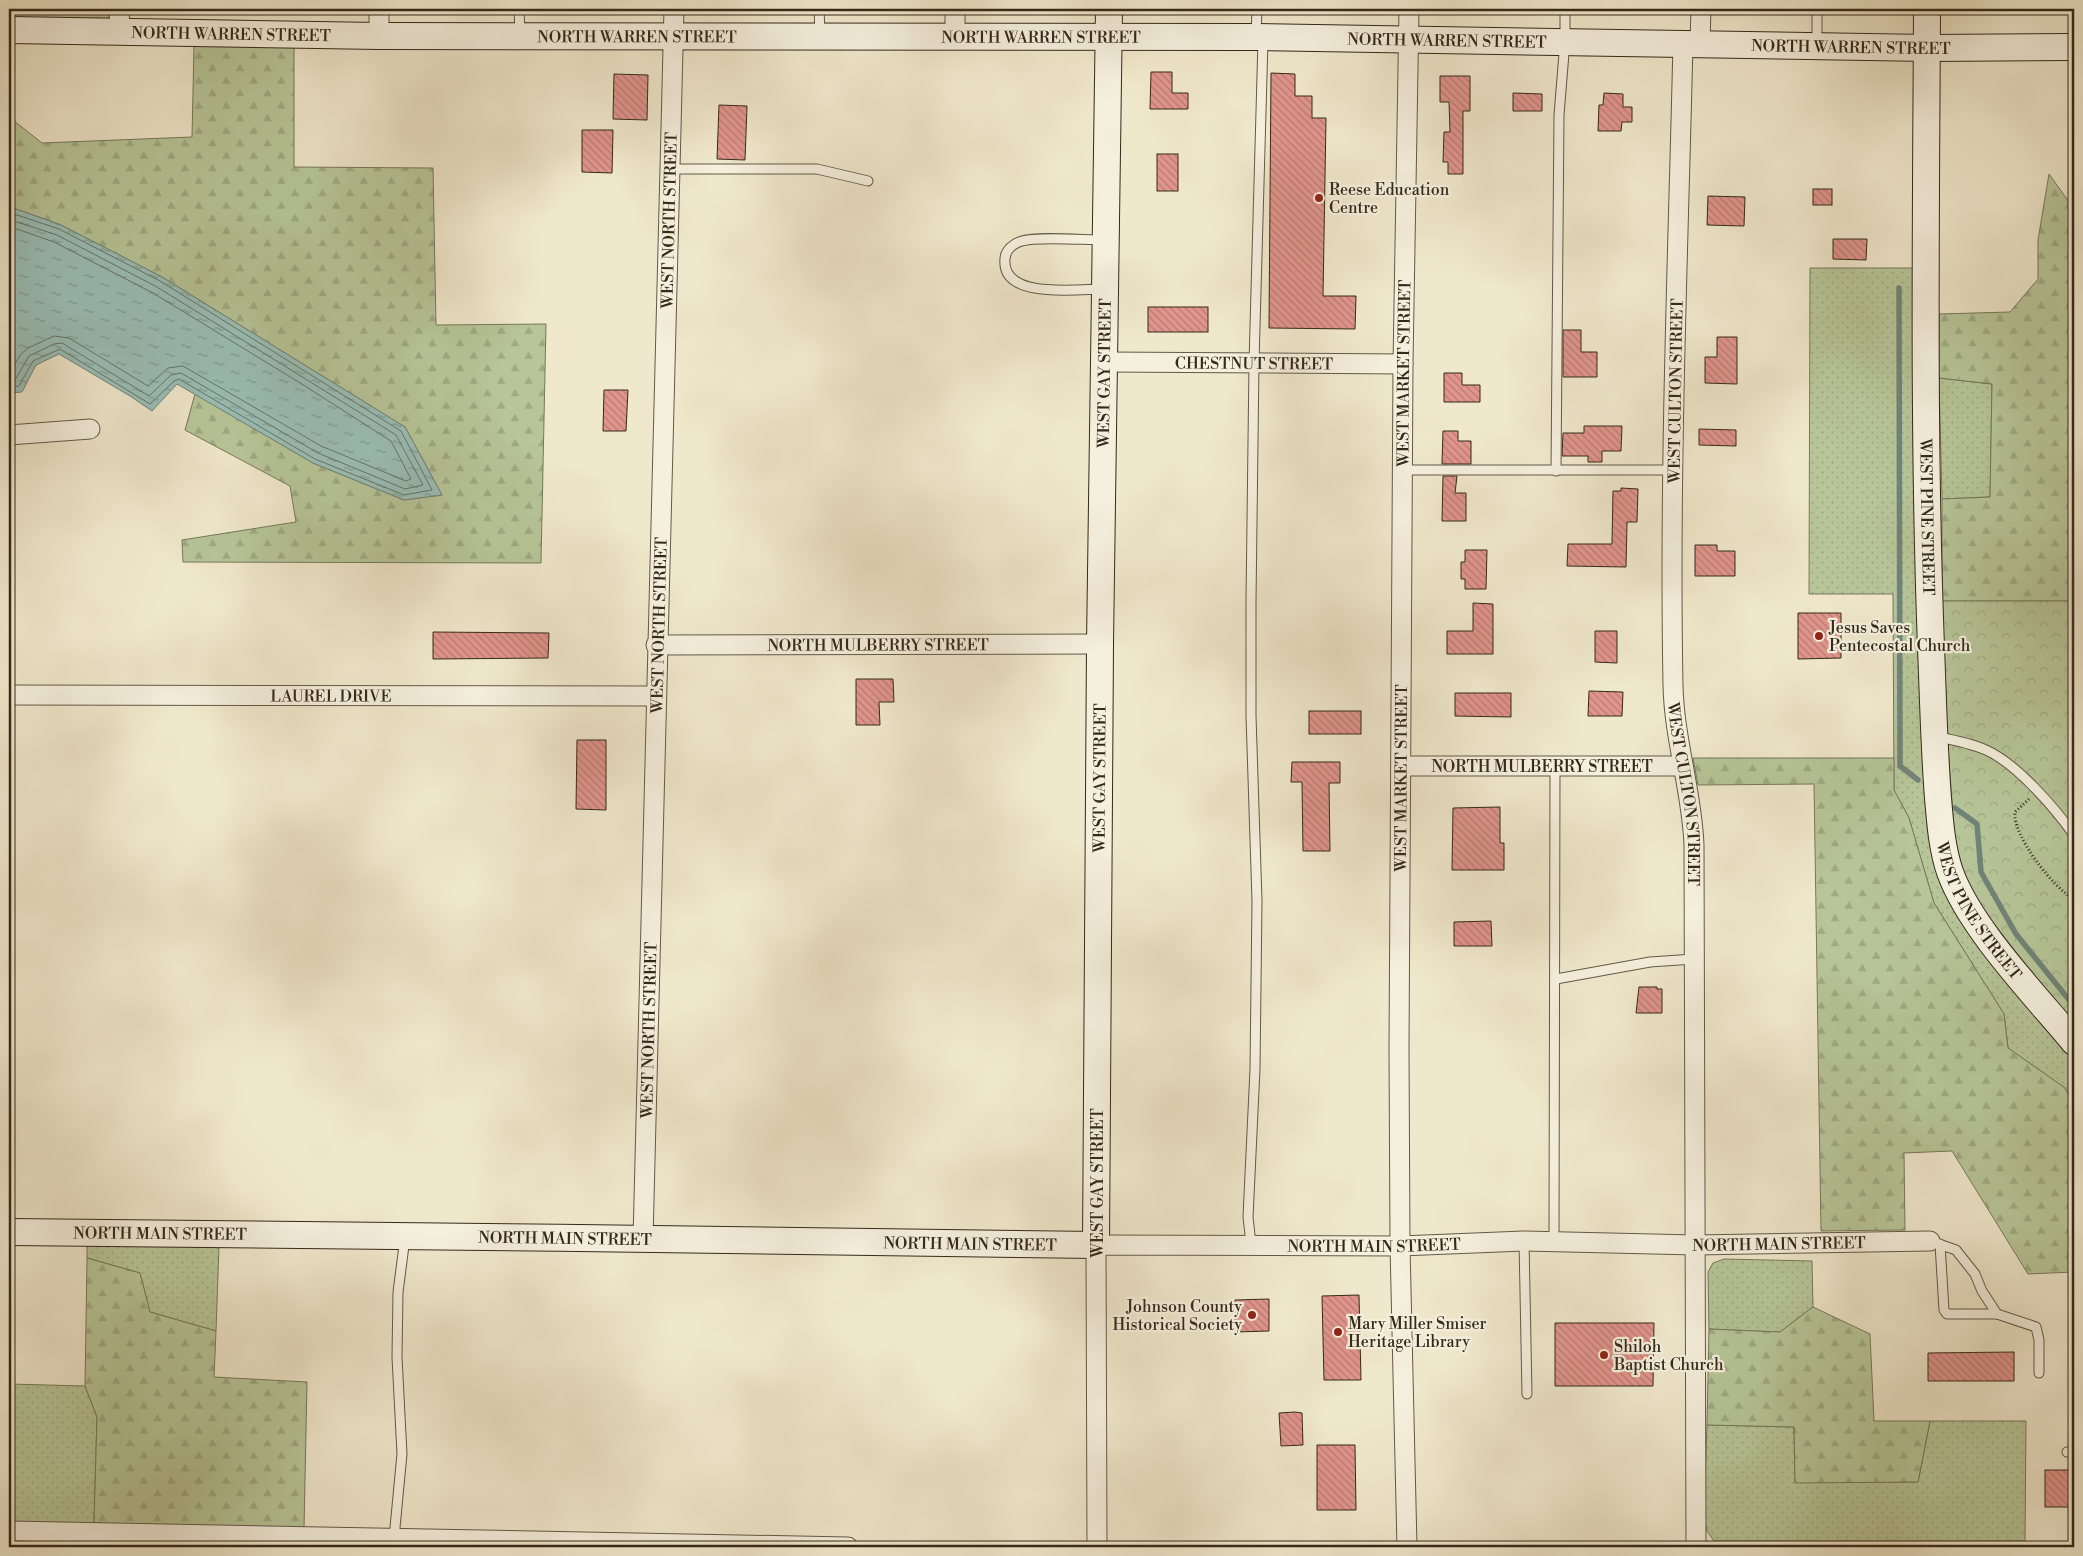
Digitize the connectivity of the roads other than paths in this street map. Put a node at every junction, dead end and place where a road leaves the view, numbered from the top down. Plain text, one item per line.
1 (379, 9) edge
2 (519, 9) edge
3 (674, 9) edge
4 (820, 9) edge
5 (955, 9) edge
6 (1109, 9) edge
7 (1257, 9) edge
8 (1409, 9) edge
9 (1565, 9) edge
10 (1701, 9) edge
11 (1817, 9) edge
12 (1926, 9) edge
13 (119, 20) edge
14 (9, 30) edge
15 (379, 36) junction
16 (521, 36) junction
17 (674, 36) junction
18 (1109, 36) junction
19 (821, 37) junction
20 (955, 37) junction
21 (1260, 37) junction
22 (1409, 38) junction
23 (1565, 41) junction
24 (1692, 43) junction
25 (1817, 46) junction
26 (2074, 46) edge
27 (1926, 48) junction
28 (670, 169) junction
29 (868, 180) dead end
30 (1106, 240) junction
31 (1105, 289) junction
32 (1104, 362) junction
33 (1254, 363) junction
34 (1403, 364) junction
35 (90, 429) dead end
36 (9, 435) edge
37 (1402, 470) junction
38 (1673, 470) junction
39 (1556, 471) junction
40 (1100, 644) junction
41 (656, 645) junction
42 (9, 695) edge
43 (655, 696) junction
44 (1935, 737) junction
45 (1401, 766) junction
46 (1555, 766) junction
47 (1683, 766) junction
48 (2074, 835) edge
49 (1694, 959) junction
50 (1556, 979) junction
51 (2074, 1042) edge
52 (9, 1232) edge
53 (405, 1235) junction
54 (642, 1240) junction
55 (1524, 1241) junction
56 (1554, 1242) junction
57 (1935, 1242) junction
58 (1251, 1244) junction
59 (1096, 1245) junction
60 (1696, 1245) junction
61 (1400, 1246) junction
62 (1997, 1314) junction
63 (2039, 1373) dead end
64 (1527, 1394) dead end
65 (9, 1531) edge
66 (394, 1538) junction
67 (719, 1546) edge
68 (848, 1547) edge
69 (1097, 1547) edge
70 (1407, 1547) edge
71 (1696, 1547) edge

1 - 15 street
2 - 16 lane
3 - 17 street, WEST NORTH STREET
4 - 19 lane
5 - 20 street
6 - 18 street, WEST GAY STREET
7 - 21 lane
8 - 22 street, WEST MARKET STREET
9 - 23 lane
10 - 24 street, WEST CULTON STREET
11 - 25 lane
12 - 27 street, WEST PINE STREET
13 - 14 street, NORTH WARREN STREET
13 - 15 street, NORTH WARREN STREET
15 - 16 street, NORTH WARREN STREET
16 - 17 street, NORTH WARREN STREET
17 - 19 street, NORTH WARREN STREET
17 - 28 street, WEST NORTH STREET
18 - 20 street, NORTH WARREN STREET
18 - 21 street, NORTH WARREN STREET
18 - 30 street, WEST GAY STREET
19 - 20 street, NORTH WARREN STREET
21 - 22 street, NORTH WARREN STREET
21 - 33 lane
22 - 23 street, NORTH WARREN STREET
22 - 34 street, WEST MARKET STREET
23 - 24 street, NORTH WARREN STREET
23 - 39 lane
24 - 25 street, NORTH WARREN STREET
24 - 38 street, WEST CULTON STREET
25 - 27 street, NORTH WARREN STREET
26 - 27 street, NORTH WARREN STREET
27 - 44 street, WEST PINE STREET
28 - 29 lane
28 - 41 street, WEST NORTH STREET
30 - 31 street, WEST GAY STREET
30 - 31 lane
31 - 32 street, WEST GAY STREET
32 - 33 street, CHESTNUT STREET
32 - 40 street, WEST GAY STREET
33 - 34 street, CHESTNUT STREET
33 - 58 lane
34 - 37 street, WEST MARKET STREET
35 - 36 street
37 - 39 lane
37 - 45 street, WEST MARKET STREET
38 - 39 lane
38 - 47 street, WEST CULTON STREET
40 - 41 street, NORTH MULBERRY STREET
40 - 59 street, WEST GAY STREET
41 - 43 street, WEST NORTH STREET
42 - 43 street, LAUREL DRIVE
43 - 54 street, WEST NORTH STREET
44 - 48 lane
44 - 51 street, WEST PINE STREET
45 - 46 street, NORTH MULBERRY STREET
45 - 61 street, WEST MARKET STREET
46 - 47 street, NORTH MULBERRY STREET
46 - 50 lane
47 - 49 street, WEST CULTON STREET
49 - 50 lane
49 - 60 street, WEST CULTON STREET
50 - 56 lane
52 - 53 street, NORTH MAIN STREET
53 - 54 street, NORTH MAIN STREET
53 - 66 lane
54 - 59 street, NORTH MAIN STREET
55 - 56 street, NORTH MAIN STREET
55 - 61 street, NORTH MAIN STREET
55 - 64 lane
56 - 60 street, NORTH MAIN STREET
57 - 60 street, NORTH MAIN STREET
57 - 62 lane
57 - 62 lane
58 - 59 street, NORTH MAIN STREET
58 - 61 street, NORTH MAIN STREET
59 - 69 street, WEST GAY STREET
60 - 71 street, WEST CULTON STREET
61 - 70 street, WEST MARKET STREET
62 - 63 lane
65 - 66 street
66 - 67 street
67 - 68 street

